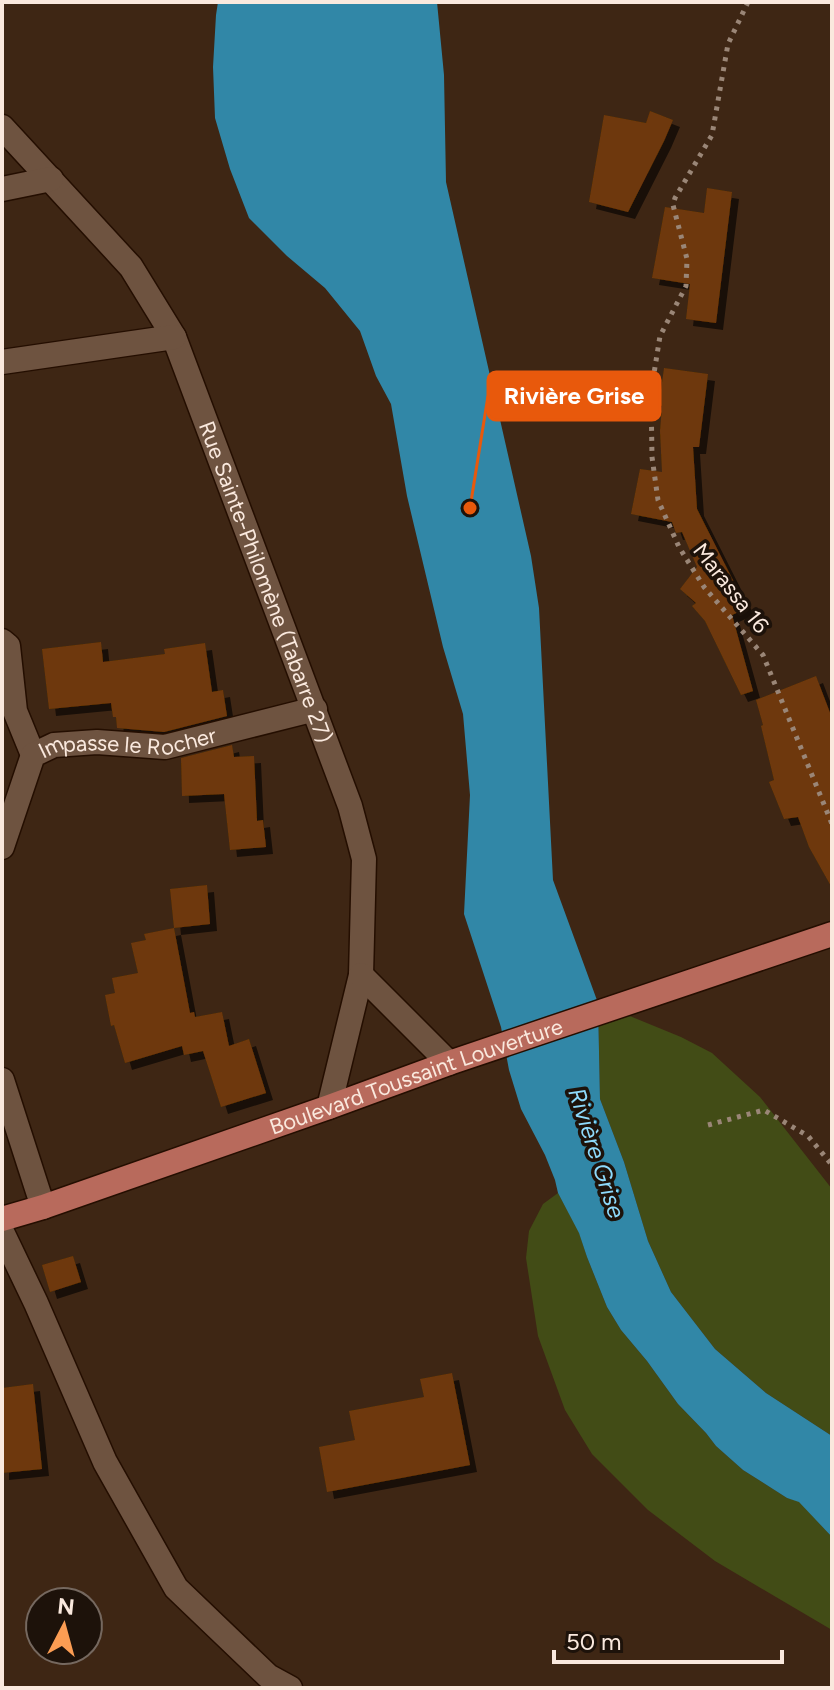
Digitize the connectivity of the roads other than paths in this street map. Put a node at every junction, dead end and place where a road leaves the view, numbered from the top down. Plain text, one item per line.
1 (2, 127) edge
2 (51, 179) junction
3 (2, 189) edge
4 (174, 337) junction
5 (2, 362) edge
6 (2, 641) edge
7 (315, 709) junction
8 (33, 755) junction
9 (2, 847) edge
10 (832, 934) edge
11 (361, 975) junction
12 (455, 1061) junction
13 (2, 1080) edge
14 (329, 1107) junction
15 (43, 1207) junction
16 (2, 1219) edge
17 (2, 1232) edge
18 (290, 1688) edge

1 - 2 street, Rue Sainte-Philomène (Tabarre 27)
2 - 3 street
2 - 4 street, Rue Sainte-Philomène (Tabarre 27)
4 - 5 street
4 - 7 street, Rue Sainte-Philomène (Tabarre 27)
6 - 8 street
7 - 8 street, Impasse le Rocher
7 - 11 street, Rue Sainte-Philomène (Tabarre 27)
8 - 9 street, Impasse le Rocher
10 - 12 main road, Boulevard Toussaint Louverture
11 - 12 street
11 - 14 street, Rue Sainte-Philomène (Tabarre 27)
12 - 14 main road, Boulevard Toussaint Louverture
13 - 15 street
14 - 15 main road, Boulevard Toussaint Louverture
15 - 16 main road, Boulevard Toussaint Louverture
17 - 18 street

